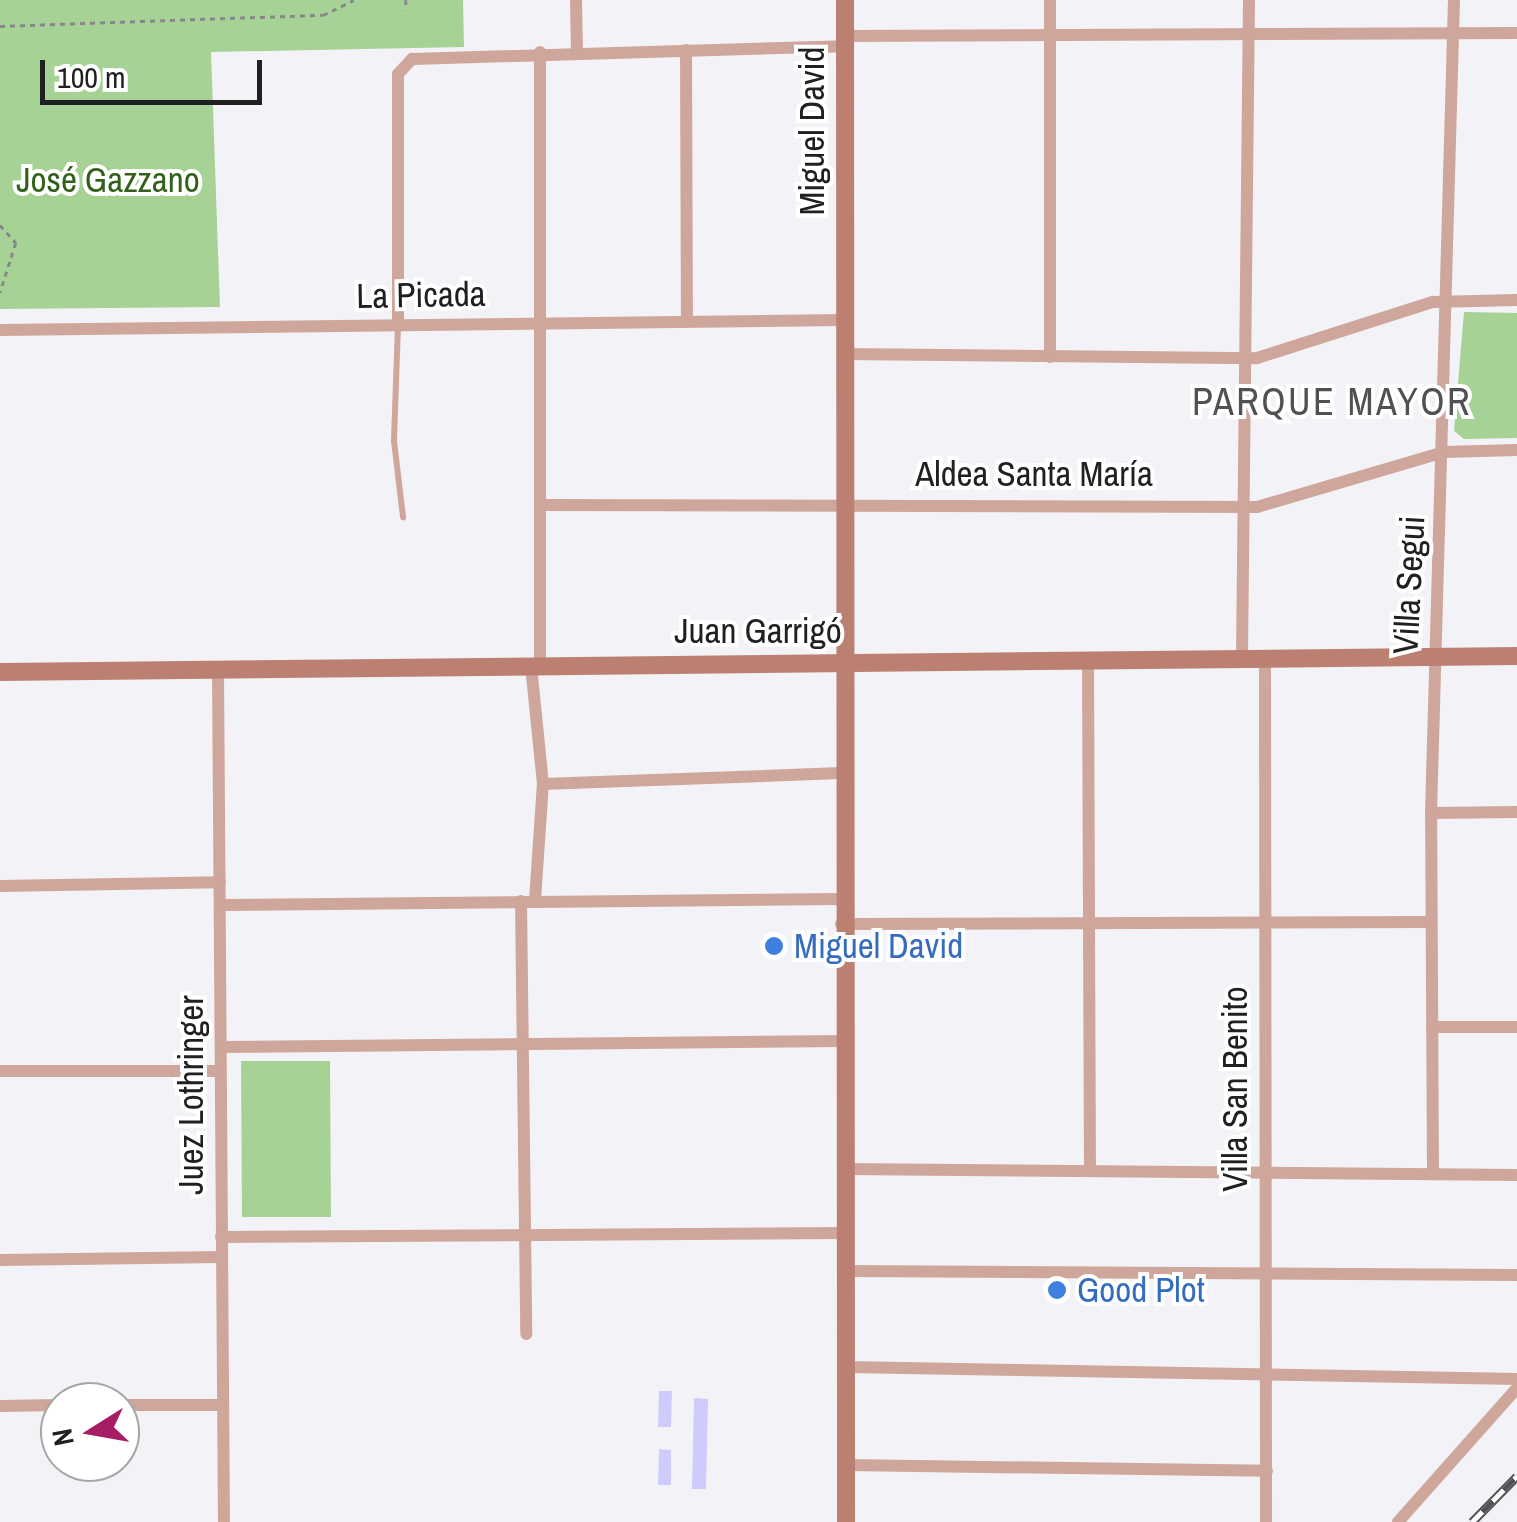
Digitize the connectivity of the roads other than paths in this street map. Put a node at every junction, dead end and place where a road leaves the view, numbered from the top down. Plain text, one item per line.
1 (576, 0) edge
2 (845, 0) edge
3 (1050, 0) edge
4 (1249, 0) edge
5 (1454, 0) edge
6 (1517, 33) edge
7 (1249, 34) junction
8 (1454, 34) junction
9 (1050, 37) junction
10 (845, 41) junction
11 (686, 50) junction
12 (577, 51) junction
13 (540, 52) junction
14 (1447, 300) junction
15 (1517, 300) edge
16 (844, 320) junction
17 (687, 322) junction
18 (398, 324) junction
19 (544, 324) junction
20 (0, 330) edge
21 (843, 354) junction
22 (1050, 357) junction
23 (1246, 358) junction
24 (1517, 450) edge
25 (1444, 452) junction
26 (542, 504) junction
27 (843, 504) junction
28 (1245, 505) junction
29 (403, 517) dead end
30 (1437, 656) junction
31 (1517, 656) edge
32 (1242, 657) junction
33 (1266, 657) junction
34 (1088, 658) junction
35 (842, 664) junction
36 (536, 666) junction
37 (218, 669) junction
38 (0, 672) edge
39 (841, 772) junction
40 (542, 784) junction
41 (1517, 812) edge
42 (1431, 813) junction
43 (220, 882) junction
44 (0, 886) edge
45 (528, 900) junction
46 (841, 900) junction
47 (221, 904) junction
48 (1264, 920) junction
49 (1089, 922) junction
50 (1431, 922) junction
51 (841, 924) junction
52 (1432, 1027) junction
53 (1517, 1027) edge
54 (842, 1041) junction
55 (522, 1043) junction
56 (221, 1047) junction
57 (220, 1070) junction
58 (0, 1072) edge
59 (844, 1169) junction
60 (1090, 1170) junction
61 (1265, 1172) junction
62 (1433, 1173) junction
63 (1517, 1175) edge
64 (524, 1233) junction
65 (844, 1233) junction
66 (221, 1236) junction
67 (221, 1257) junction
68 (0, 1260) edge
69 (845, 1271) junction
70 (1266, 1274) junction
71 (1517, 1276) edge
72 (526, 1334) dead end
73 (846, 1367) junction
74 (1266, 1370) junction
75 (1517, 1379) edge
76 (1517, 1388) edge
77 (140, 1405) edge
78 (222, 1405) junction
79 (0, 1406) edge
80 (40, 1406) edge
81 (846, 1466) junction
82 (1267, 1471) junction
83 (224, 1522) edge
84 (846, 1522) edge
85 (1266, 1522) edge
86 (1398, 1522) edge

1 - 12 street
2 - 10 street, Miguel David
3 - 9 street
4 - 7 street
5 - 8 street, Villa Segui
6 - 8 street
7 - 8 street
7 - 9 street
7 - 23 street
8 - 14 street, Villa Segui
9 - 10 street
9 - 22 street
10 - 11 street
10 - 16 street, Miguel David
11 - 12 street
11 - 17 street
12 - 13 street
13 - 18 street
13 - 19 street
14 - 15 street
14 - 23 street
14 - 25 street, Villa Segui
16 - 17 street, La Picada
16 - 21 street, Miguel David
17 - 19 street, La Picada
18 - 19 street, La Picada
18 - 20 street, La Picada
18 - 29 lane
19 - 26 street
21 - 22 street
21 - 27 street, Miguel David
22 - 23 street
23 - 28 street
24 - 25 street, Aldea Santa María
25 - 28 street, Aldea Santa María
25 - 30 street, Villa Segui
26 - 27 street, Aldea Santa María
26 - 36 street
27 - 28 street, Aldea Santa María
27 - 35 street, Miguel David
28 - 32 street
30 - 31 street, Juan Garrigó
30 - 33 street, Juan Garrigó
30 - 42 street, Villa Segui
32 - 33 street, Juan Garrigó
32 - 34 street, Juan Garrigó
33 - 48 street, Villa San Benito
34 - 35 street, Juan Garrigó
34 - 49 street
35 - 36 street, Juan Garrigó
35 - 39 street, Miguel David
36 - 37 street, Juan Garrigó
36 - 40 street
37 - 38 street, Juan Garrigó
37 - 43 street, Juez Lothringer
39 - 40 street
39 - 46 street, Miguel David
40 - 45 street
41 - 42 street
42 - 50 street, Villa Segui
43 - 44 street
43 - 47 street, Juez Lothringer
45 - 46 street
45 - 47 street
45 - 55 street
46 - 51 street, Miguel David
47 - 56 street, Juez Lothringer
48 - 49 street
48 - 50 street
48 - 61 street, Villa San Benito
49 - 51 street
49 - 60 street
50 - 52 street, Villa Segui
51 - 54 street, Miguel David
52 - 53 street
52 - 62 street, Villa Segui
54 - 55 street
54 - 59 street, Miguel David
55 - 56 street
55 - 64 street
56 - 57 street, Juez Lothringer
57 - 58 street
57 - 66 street, Juez Lothringer
59 - 60 street
59 - 65 street, Miguel David
60 - 61 street
61 - 62 street
61 - 70 street, Villa San Benito
62 - 63 street
64 - 65 street
64 - 66 street
64 - 72 street
65 - 69 street, Miguel David
66 - 67 street, Juez Lothringer
67 - 68 street
67 - 78 street, Juez Lothringer
69 - 70 street
69 - 73 street, Miguel David
70 - 71 street
70 - 74 street, Villa San Benito
73 - 74 street
73 - 81 street, Miguel David
74 - 75 street
74 - 82 street, Villa San Benito
76 - 86 street
77 - 78 street
78 - 83 street, Juez Lothringer
79 - 80 street
81 - 82 street
81 - 84 street, Miguel David
82 - 85 street, Villa San Benito

